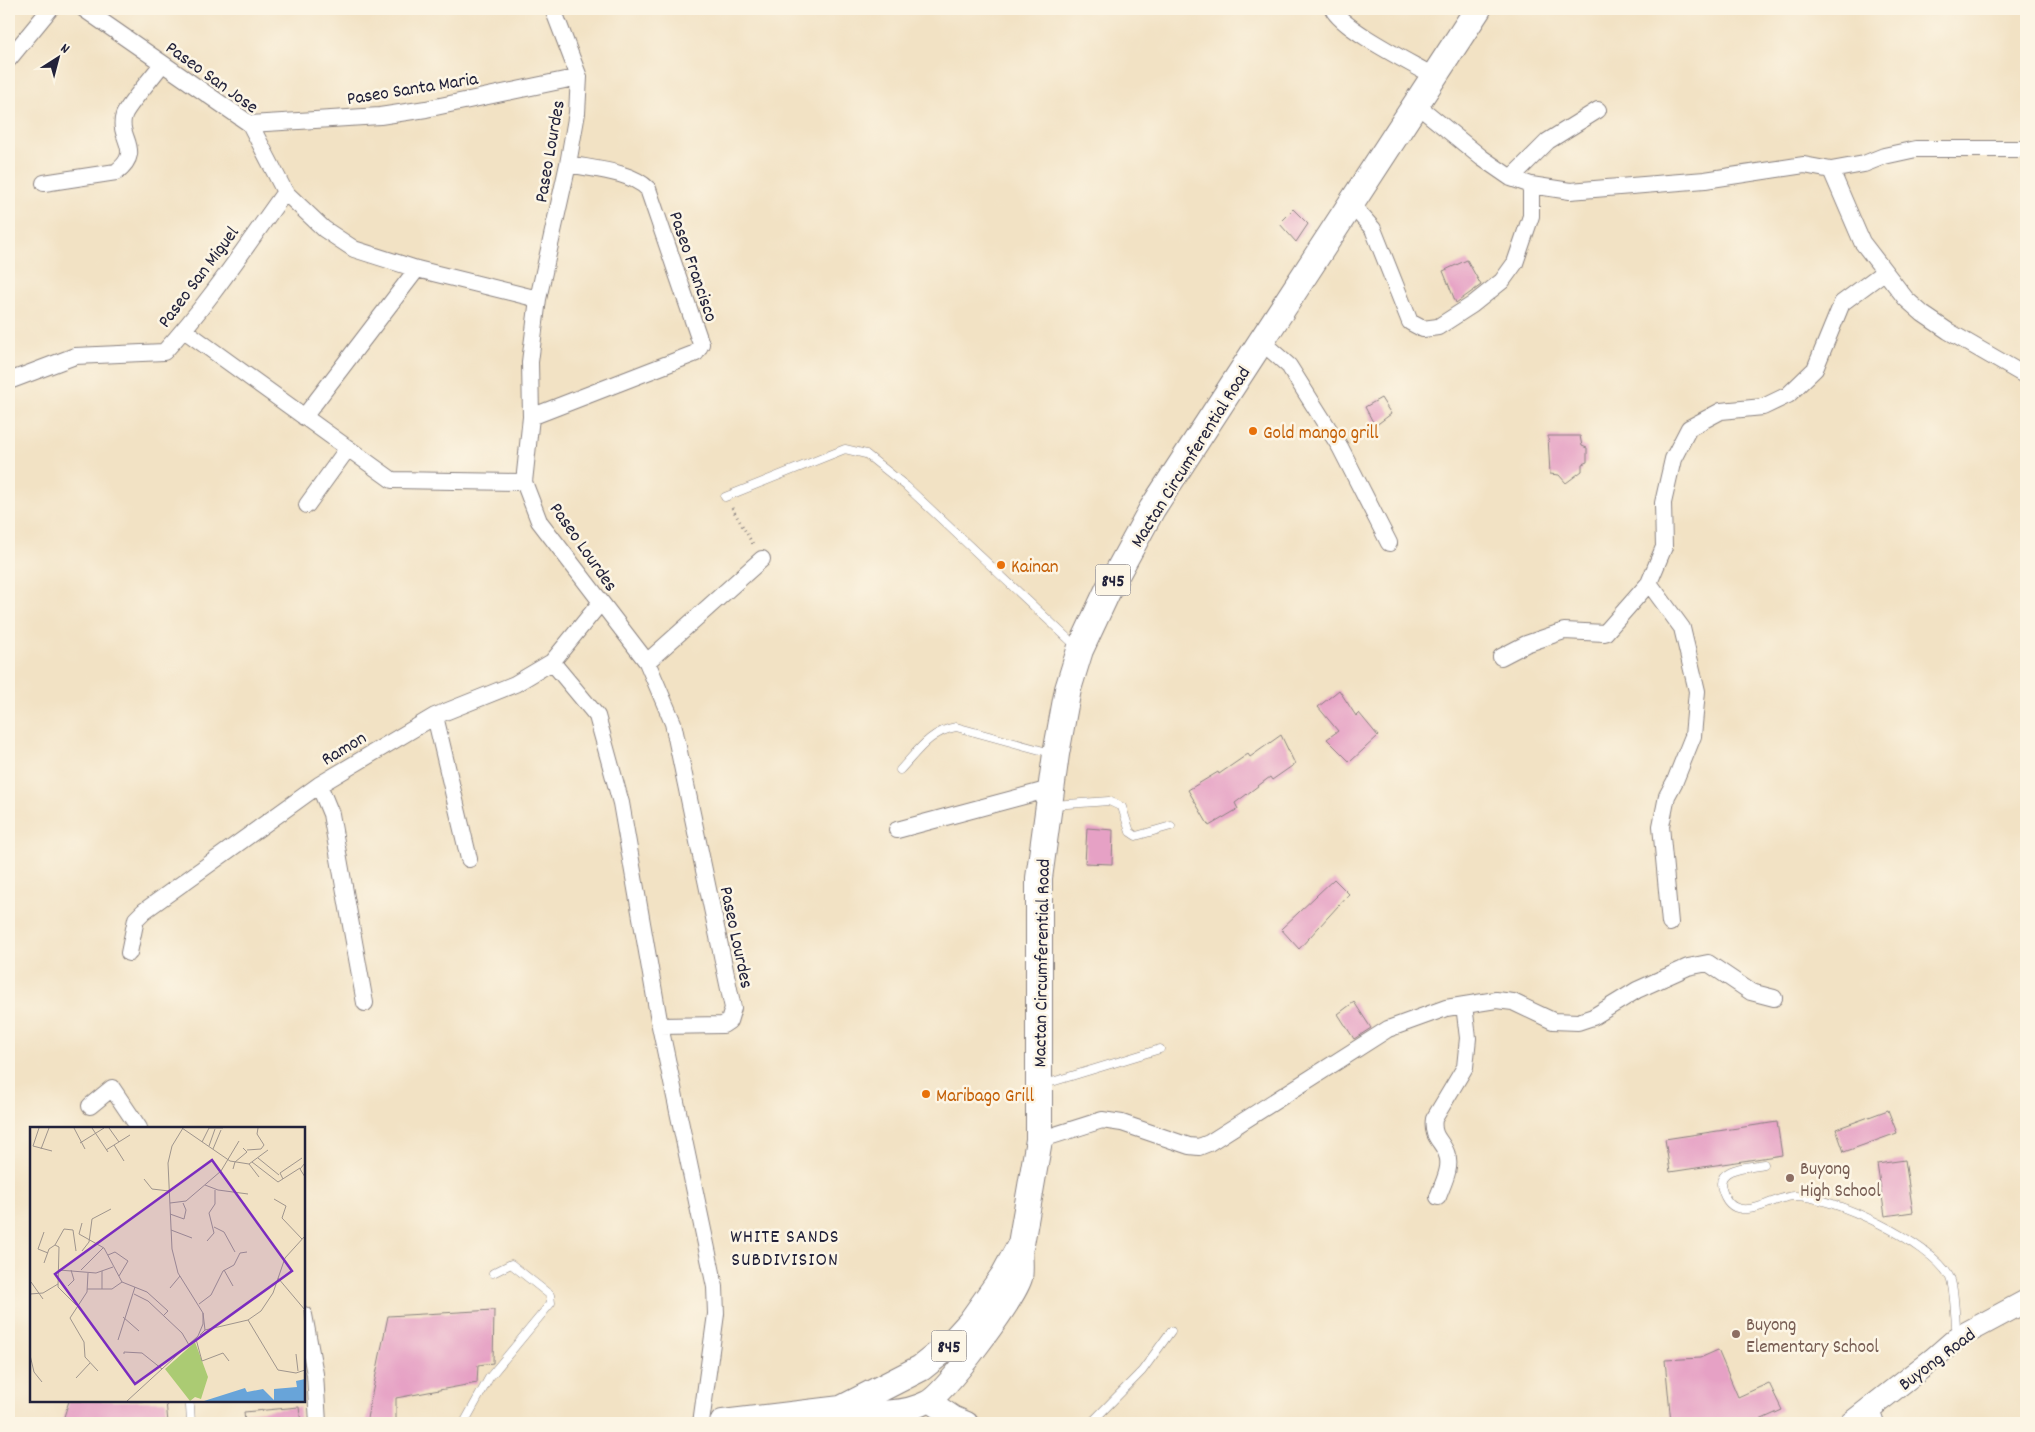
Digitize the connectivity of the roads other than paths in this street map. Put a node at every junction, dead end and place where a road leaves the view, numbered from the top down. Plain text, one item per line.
1 (50, 9) edge
2 (84, 9) edge
3 (553, 9) edge
4 (1333, 9) edge
5 (1478, 9) edge
6 (9, 58) edge
7 (162, 64) junction
8 (579, 77) junction
9 (1435, 77) junction
10 (1417, 105) junction
11 (1598, 110) dead end
12 (250, 124) junction
13 (2026, 149) edge
14 (568, 164) junction
15 (1831, 170) junction
16 (1511, 178) junction
17 (44, 183) dead end
18 (1532, 185) junction
19 (285, 192) junction
20 (1352, 205) junction
21 (417, 269) junction
22 (1884, 272) junction
23 (538, 299) junction
24 (184, 330) junction
25 (1262, 342) junction
26 (2026, 376) edge
27 (9, 381) edge
28 (304, 417) junction
29 (531, 417) junction
30 (348, 448) junction
31 (524, 482) junction
32 (725, 497) road end
33 (307, 505) dead end
34 (1389, 543) dead end
35 (762, 559) road end
36 (1649, 583) junction
37 (601, 602) junction
38 (1080, 650) junction
39 (1501, 657) dead end
40 (552, 662) junction
41 (647, 662) junction
42 (435, 716) junction
43 (1056, 754) junction
44 (900, 770) dead end
45 (319, 785) junction
46 (1049, 797) junction
47 (1171, 826) dead end
48 (897, 830) dead end
49 (469, 859) dead end
50 (1670, 923) dead end
51 (129, 953) dead end
52 (1774, 998) dead end
53 (365, 1003) dead end
54 (1464, 1005) junction
55 (660, 1026) junction
56 (1160, 1048) dead end
57 (1038, 1087) junction
58 (90, 1106) dead end
59 (138, 1127) edge
60 (1039, 1140) junction
61 (1764, 1164) dead end
62 (1438, 1197) dead end
63 (1021, 1244) junction
64 (493, 1273) dead end
65 (2026, 1301) edge
66 (305, 1320) edge
67 (1171, 1332) dead end
68 (1957, 1338) junction
69 (930, 1402) junction
70 (190, 1406) dead end
71 (841, 1409) junction
72 (1873, 1416) edge
73 (798, 1419) edge
74 (191, 1423) edge
75 (318, 1423) edge
76 (464, 1423) edge
77 (701, 1423) edge
78 (723, 1423) edge
79 (967, 1423) edge
80 (1091, 1423) edge
81 (1851, 1423) edge

1 - 6 street
2 - 7 street, Paseo San Jose
3 - 8 street, Paseo Lourdes
4 - 9 street
5 - 9 main road, Mactan Circumferential Road / 845
7 - 12 street, Paseo San Jose
7 - 17 street
8 - 12 street, Paseo Santa Maria
8 - 14 street, Paseo Lourdes
9 - 10 main road, Mactan Circumferential Road / 845
10 - 16 street
10 - 20 main road, Mactan Circumferential Road / 845
11 - 16 street
12 - 19 street, Paseo San Jose
13 - 15 street
14 - 23 street, Paseo Lourdes
14 - 29 street, Paseo Francisco
15 - 18 street
15 - 22 street
16 - 18 street
18 - 20 street
19 - 21 street, Paseo San Jose
19 - 24 street, Paseo San Miguel
20 - 25 main road, Mactan Circumferential Road / 845
21 - 23 street, Paseo San Jose
21 - 28 street
22 - 26 street
22 - 36 street
23 - 29 street, Paseo Lourdes
24 - 27 street, Paseo San Miguel
24 - 28 street
25 - 34 street
25 - 38 main road, Mactan Circumferential Road / 845
28 - 30 street
29 - 31 street, Paseo Lourdes
30 - 31 street
30 - 33 street
31 - 37 street, Paseo Lourdes
32 - 38 lane
35 - 41 street
36 - 39 street
36 - 50 street
37 - 40 street, Ramon
37 - 41 street, Paseo Lourdes
38 - 43 main road, Mactan Circumferential Road / 845
40 - 42 street, Ramon
40 - 55 street
41 - 55 street, Paseo Lourdes
42 - 45 street, Ramon
42 - 49 street
43 - 44 lane
43 - 46 main road, Mactan Circumferential Road / 845
45 - 51 street, Ramon
45 - 53 street
46 - 47 lane
46 - 48 street
46 - 57 main road, Mactan Circumferential Road / 845
52 - 54 street
54 - 60 street
54 - 62 street
55 - 77 street
56 - 57 lane
57 - 60 main road, Mactan Circumferential Road / 845
58 - 59 street
60 - 63 main road, Mactan Circumferential Road / 845
61 - 68 lane
63 - 69 street
63 - 71 main road, Mactan Circumferential Road / 845
64 - 76 lane
65 - 68 street, Buyong Road
66 - 75 street
67 - 80 lane
68 - 72 street, Buyong Road
69 - 71 street
69 - 79 street
70 - 74 lane
71 - 73 main road, Mactan Circumferential Road / 845
72 - 81 street, Buyong Road
73 - 78 main road, Mactan Circumferential Road / 845

